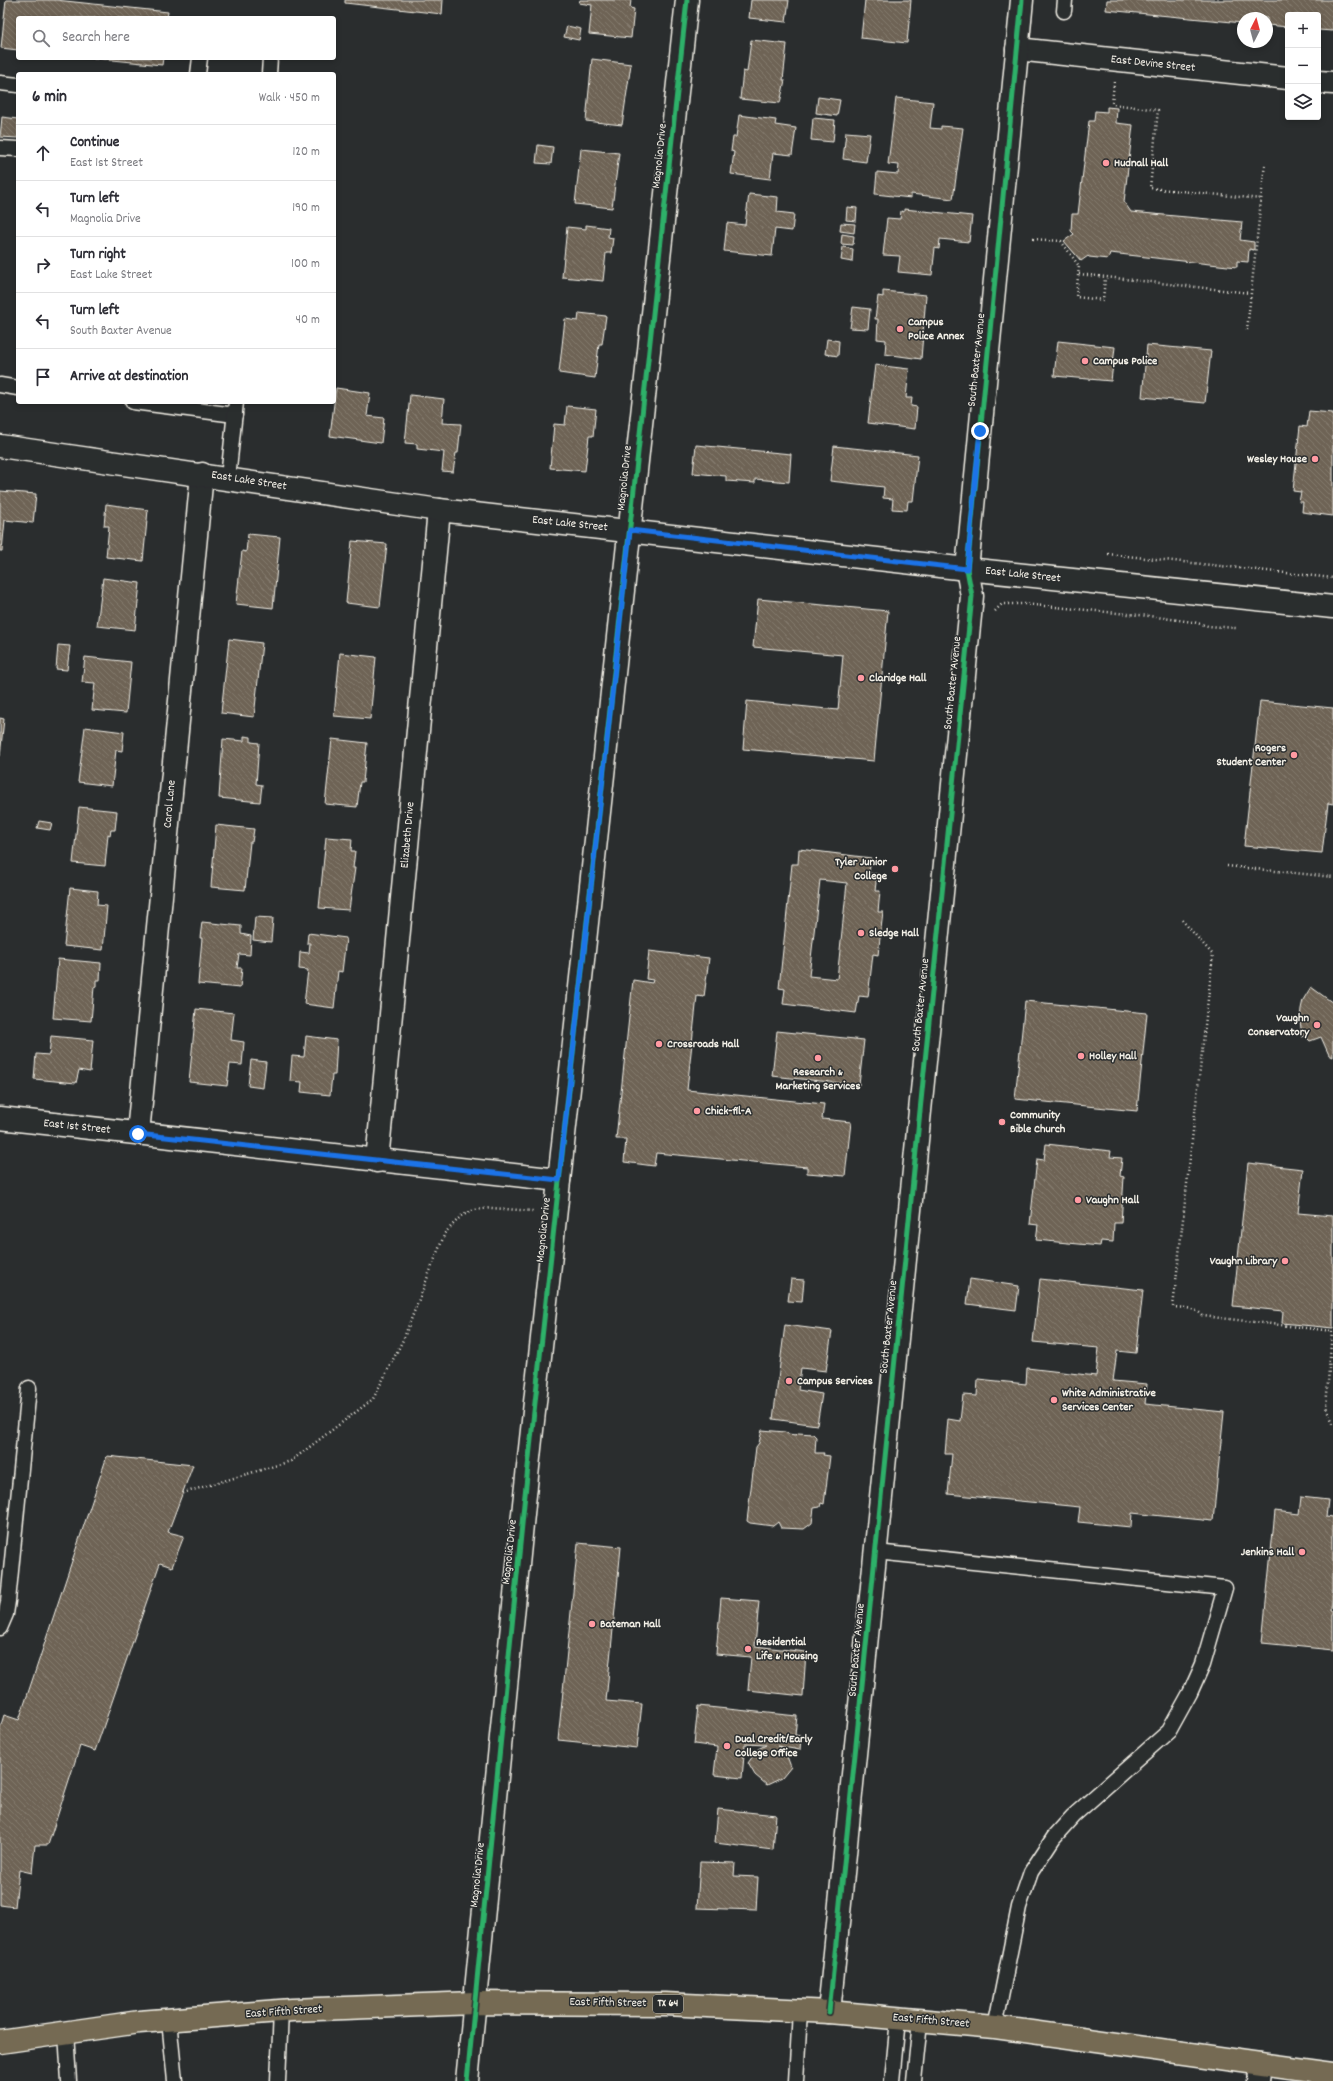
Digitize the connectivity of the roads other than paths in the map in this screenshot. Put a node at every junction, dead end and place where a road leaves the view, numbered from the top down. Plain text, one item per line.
1 (687, 0) edge
2 (1022, 0) edge
3 (1017, 49) junction
4 (200, 60) edge
5 (270, 60) edge
6 (198, 72) edge
7 (269, 72) edge
8 (1285, 78) edge
9 (1321, 82) edge
10 (0, 83) edge
11 (1333, 83) edge
12 (16, 85) edge
13 (0, 148) edge
14 (16, 150) edge
15 (0, 386) edge
16 (16, 388) edge
17 (167, 404) edge
18 (235, 408) edge
19 (0, 446) edge
20 (202, 474) junction
21 (228, 478) junction
22 (439, 510) junction
23 (630, 530) junction
24 (967, 569) junction
25 (1333, 607) edge
26 (0, 1118) edge
27 (138, 1134) junction
28 (377, 1161) junction
29 (559, 1180) junction
30 (29, 1388) dead end
31 (876, 1552) junction
32 (0, 1628) edge
33 (474, 2003) junction
34 (281, 2011) junction
35 (800, 2011) junction
36 (829, 2012) junction
37 (898, 2019) junction
38 (170, 2020) junction
39 (920, 2021) junction
40 (995, 2027) junction
41 (66, 2032) junction
42 (0, 2042) edge
43 (1259, 2073) edge
44 (1333, 2074) edge
45 (69, 2081) edge
46 (175, 2081) edge
47 (278, 2081) edge
48 (467, 2081) edge
49 (796, 2081) edge
50 (892, 2081) edge
51 (914, 2081) edge

1 - 23 street, Magnolia Drive
2 - 3 street, South Baxter Avenue
3 - 8 street, East Devine Street
3 - 24 street, South Baxter Avenue
4 - 6 lane
5 - 7 lane
9 - 11 street
10 - 12 lane
13 - 14 lane
15 - 16 lane
17 - 18 lane
18 - 21 lane
19 - 20 street, East Lake Street
20 - 21 street, East Lake Street
20 - 27 street, Carol Lane
21 - 22 street, East Lake Street
22 - 23 street, East Lake Street
22 - 28 street, Elizabeth Drive
23 - 24 street, East Lake Street
23 - 29 street, Magnolia Drive
24 - 25 street, East Lake Street
24 - 31 street, South Baxter Avenue
26 - 27 street, East 1st Street
27 - 28 street, East 1st Street
28 - 29 street, East 1st Street
29 - 33 street, Magnolia Drive
30 - 32 lane
31 - 36 street, South Baxter Avenue
31 - 40 lane
33 - 34 main road, East Fifth Street / TX 64
33 - 35 main road, East Fifth Street / TX 64
33 - 48 street, Magnolia Drive
34 - 38 main road, East Fifth Street / TX 64
34 - 47 lane
35 - 36 main road, East Fifth Street / TX 64
35 - 49 lane
36 - 37 main road, East Fifth Street / TX 64
37 - 39 main road, East Fifth Street / TX 64
37 - 50 lane
38 - 41 main road, East Fifth Street / TX 64
38 - 46 lane
39 - 40 main road, East Fifth Street / TX 64
39 - 51 lane
40 - 43 main road, East Fifth Street / TX 64
41 - 42 main road, East Fifth Street / TX 64
41 - 45 lane
43 - 44 main road, East Fifth Street / TX 64

